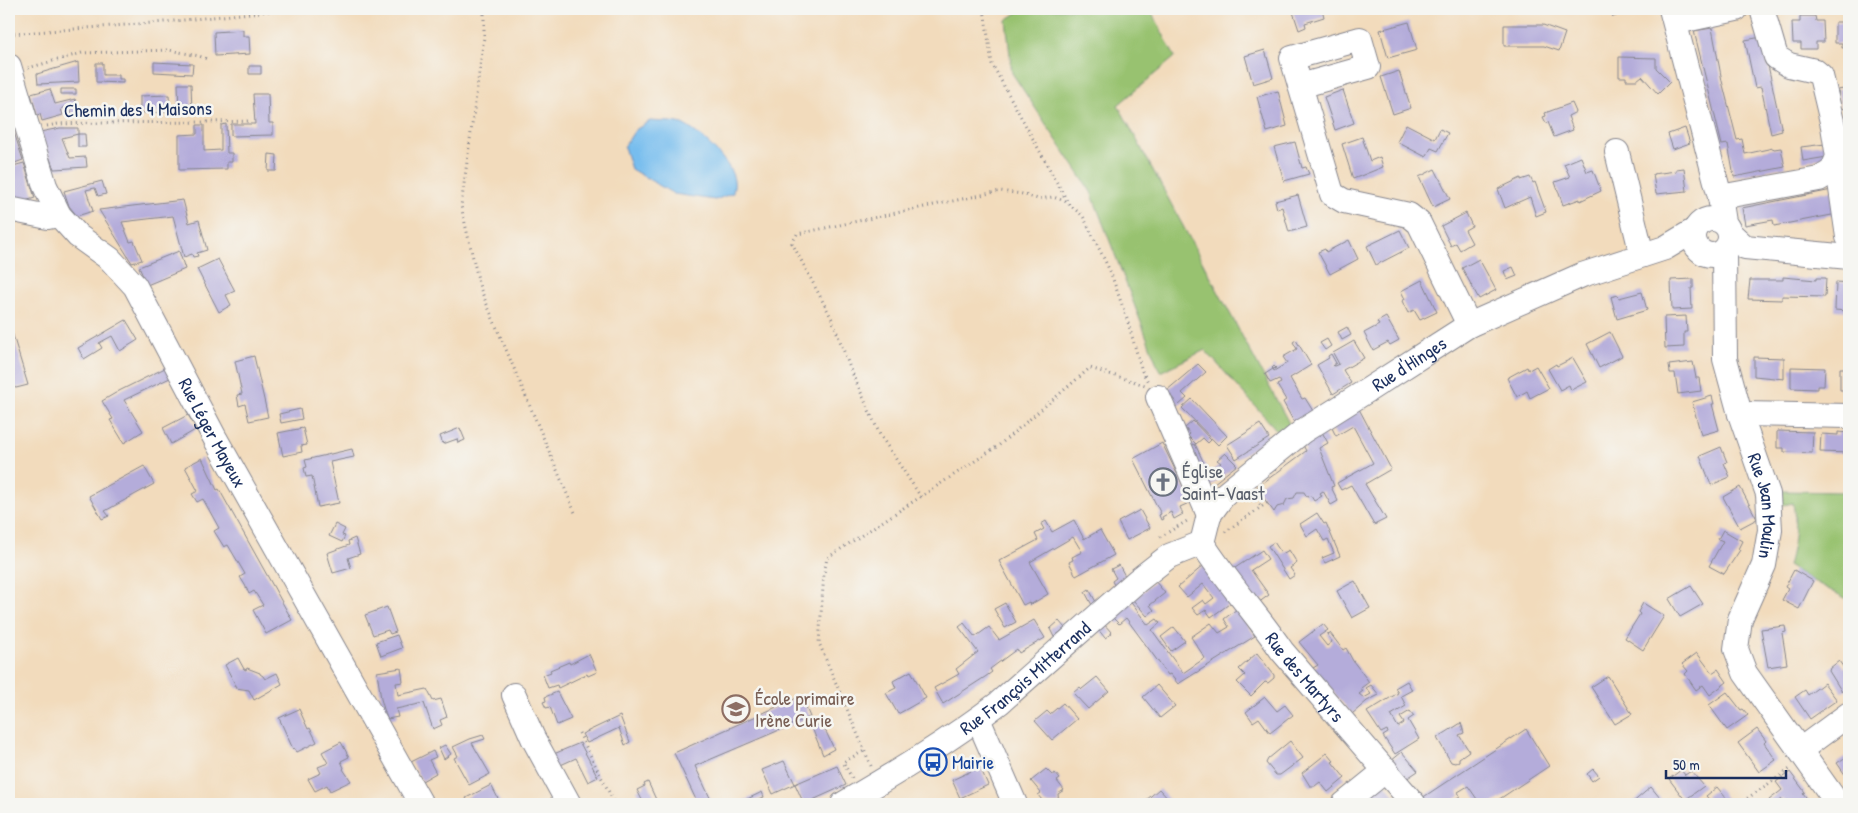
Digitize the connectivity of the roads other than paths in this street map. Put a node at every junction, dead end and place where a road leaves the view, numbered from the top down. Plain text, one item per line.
1 (1736, 9) edge
2 (1762, 9) edge
3 (1673, 15) edge
4 (10, 70) edge
5 (1300, 86) dead end
6 (1617, 152) dead end
7 (1834, 165) junction
8 (1718, 189) junction
9 (9, 209) edge
10 (59, 215) junction
11 (1714, 239) junction
12 (1849, 247) edge
13 (1642, 255) junction
14 (1469, 325) junction
15 (1158, 397) dead end
16 (1740, 414) junction
17 (1849, 416) edge
18 (1206, 506) junction
19 (1207, 551) junction
20 (514, 695) dead end
21 (1849, 714) edge
22 (978, 720) junction
23 (1802, 754) junction
24 (1386, 770) junction
25 (846, 802) edge
26 (421, 804) edge
27 (569, 804) edge
28 (1015, 804) edge
29 (1344, 804) edge
30 (1414, 804) edge
31 (1838, 804) edge

1 - 3 street
2 - 7 street
3 - 8 street
4 - 10 street, Rue Léger Mayeux
5 - 14 street
6 - 13 street
7 - 8 street
7 - 12 street
8 - 11 street
9 - 10 street
10 - 26 street, Rue Léger Mayeux
11 - 12 street
11 - 13 street, Rue d'Hinges
11 - 16 street, Rue Jean Moulin
13 - 14 street, Rue d'Hinges
14 - 18 street, Rue d'Hinges
15 - 18 street
16 - 17 street
16 - 23 street, Rue Jean Moulin
18 - 19 street, Rue d'Hinges
19 - 22 street, Rue François Mitterrand
19 - 24 street, Rue des Martyrs
20 - 27 street
21 - 23 street
22 - 25 street, Rue François Mitterrand
22 - 28 street
23 - 31 street, Rue Jean Moulin
24 - 29 street
24 - 30 street, Rue des Martyrs

